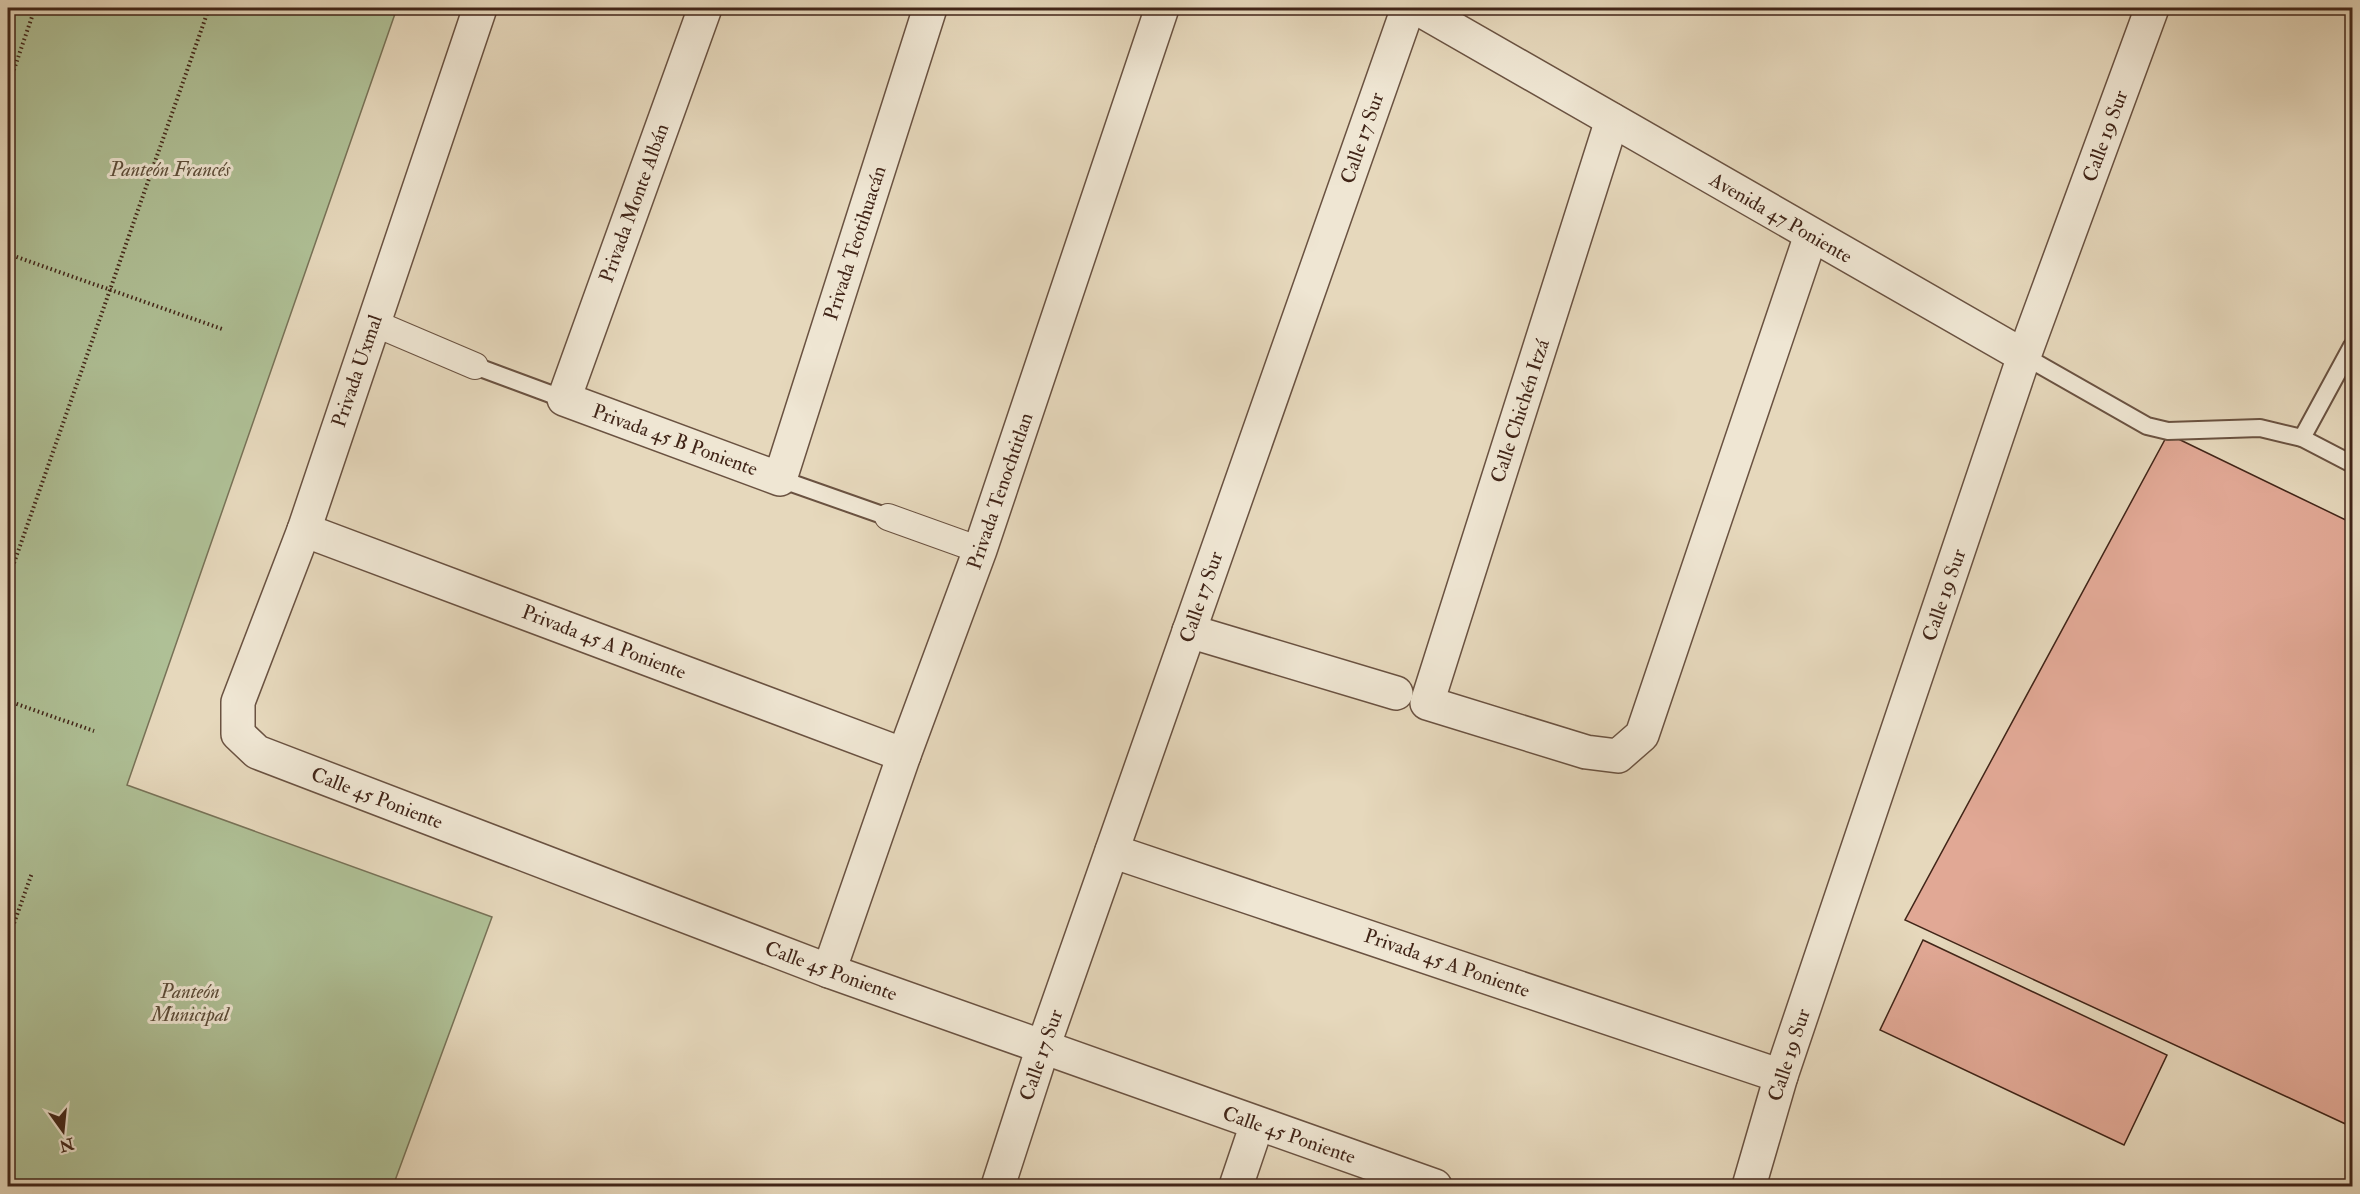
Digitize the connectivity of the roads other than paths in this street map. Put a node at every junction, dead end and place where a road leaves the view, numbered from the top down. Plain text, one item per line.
1 (480, 8) edge
2 (705, 8) edge
3 (930, 8) edge
4 (1162, 8) edge
5 (1408, 8) edge
6 (1417, 8) edge
7 (2152, 8) edge
8 (1612, 120) junction
9 (1811, 235) junction
10 (374, 322) junction
11 (2352, 346) edge
12 (2024, 356) junction
13 (475, 366) joint
14 (564, 399) junction
15 (2302, 438) junction
16 (2352, 464) edge
17 (780, 479) junction
18 (888, 518) joint
19 (304, 530) junction
20 (980, 550) junction
21 (1189, 631) junction
22 (1396, 693) dead end
23 (238, 734) joint
24 (904, 755) junction
25 (1112, 851) junction
26 (829, 971) junction
27 (1043, 1047) junction
28 (1781, 1076) junction
29 (1257, 1124) junction
30 (998, 1186) edge
31 (1236, 1186) edge
32 (1435, 1186) edge
33 (1749, 1186) edge

1 - 10 street, Privada Uxmal
2 - 14 street, Privada Monte Albán
3 - 17 street, Privada Teotihuacán
4 - 20 street, Privada Tenochtitlan
5 - 21 street, Calle 17 Sur
6 - 8 street, Avenida 47 Poniente
7 - 12 street, Calle 19 Sur
8 - 9 street, Avenida 47 Poniente
8 - 9 street, Calle Chichén Itzá
9 - 12 street, Avenida 47 Poniente
10 - 13 street, Privada 45 B Poniente
10 - 19 street, Privada Uxmal
11 - 15 lane
12 - 15 lane, Avenida 47 Poniente
12 - 28 street, Calle 19 Sur
13 - 14 lane, Privada 45 B Poniente
14 - 17 street, Privada 45 B Poniente
15 - 16 lane
17 - 18 lane, Privada 45 B Poniente
18 - 20 street, Privada 45 B Poniente
19 - 23 street, Privada Uxmal
19 - 24 street, Privada 45 A Poniente
20 - 24 street, Privada Tenochtitlan
21 - 22 street
21 - 25 street, Calle 17 Sur
23 - 26 street, Calle 45 Poniente
24 - 26 street, Privada Tenochtitlan
25 - 27 street, Calle 17 Sur
25 - 28 street, Privada 45 A Poniente
26 - 27 street, Calle 45 Poniente
27 - 29 street, Calle 45 Poniente
27 - 30 street, Calle 17 Sur
28 - 33 street, Calle 19 Sur
29 - 31 street
29 - 32 street, Calle 45 Poniente

